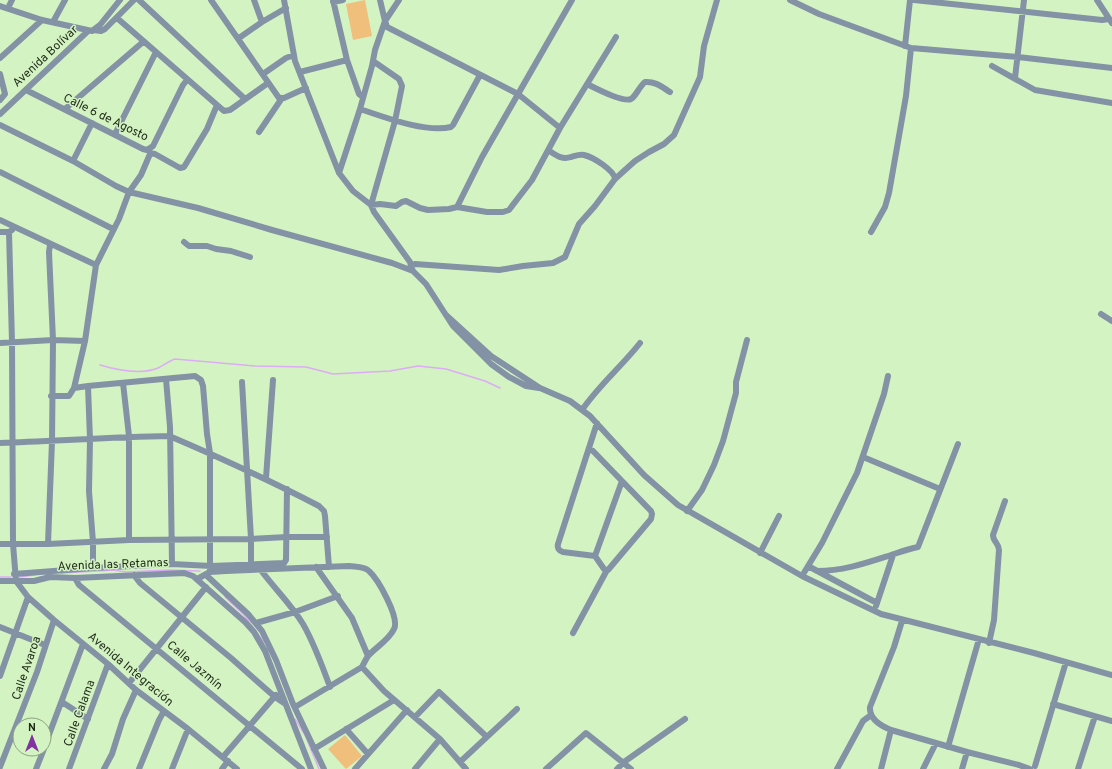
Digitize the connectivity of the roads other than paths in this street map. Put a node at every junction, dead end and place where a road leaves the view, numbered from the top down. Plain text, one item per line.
1 (12, 0) edge
2 (65, 0) edge
3 (120, 0) edge
4 (134, 0) edge
5 (139, 0) edge
6 (211, 0) edge
7 (254, 0) edge
8 (284, 0) edge
9 (343, 0) edge
10 (380, 0) edge
11 (399, 0) edge
12 (572, 0) edge
13 (717, 0) edge
14 (790, 0) edge
15 (910, 0) edge
16 (914, 0) edge
17 (1024, 0) edge
18 (1097, 0) edge
19 (333, 1) edge
20 (0, 6) edge
21 (8, 8) junction
22 (286, 8) junction
23 (1022, 12) junction
24 (117, 18) junction
25 (42, 20) junction
26 (385, 21) junction
27 (1111, 21) edge
28 (53, 22) junction
29 (262, 22) junction
30 (91, 31) junction
31 (616, 37) dead end
32 (239, 38) junction
33 (143, 42) junction
34 (905, 46) junction
35 (911, 48) junction
36 (156, 52) junction
37 (294, 55) junction
38 (1018, 57) junction
39 (0, 58) edge
40 (347, 60) junction
41 (373, 61) junction
42 (992, 66) dead end
43 (1112, 68) edge
44 (300, 72) junction
45 (0, 74) edge
46 (263, 74) junction
47 (480, 75) junction
48 (1015, 78) junction
49 (187, 80) junction
50 (268, 82) junction
51 (587, 84) junction
52 (306, 88) junction
53 (26, 90) junction
54 (670, 92) dead end
55 (518, 94) junction
56 (363, 97) junction
57 (282, 98) junction
58 (245, 99) junction
59 (0, 100) edge
60 (1112, 103) edge
61 (217, 105) junction
62 (360, 108) junction
63 (65, 110) junction
64 (0, 114) edge
65 (395, 121) junction
66 (92, 123) junction
67 (0, 125) edge
68 (560, 128) junction
69 (259, 132) dead end
70 (115, 134) junction
71 (548, 150) junction
72 (149, 151) junction
73 (73, 161) junction
74 (0, 172) edge
75 (339, 174) junction
76 (615, 179) junction
77 (129, 192) junction
78 (371, 205) junction
79 (457, 207) junction
80 (0, 220) edge
81 (15, 228) junction
82 (114, 229) junction
83 (0, 232) edge
84 (9, 232) junction
85 (871, 232) dead end
86 (184, 242) dead end
87 (50, 245) junction
88 (250, 257) dead end
89 (96, 265) junction
90 (412, 268) junction
91 (1101, 314) dead end
92 (1112, 321) edge
93 (53, 340) junction
94 (85, 340) junction
95 (747, 340) dead end
96 (12, 342) junction
97 (0, 343) edge
98 (640, 343) dead end
99 (888, 376) dead end
100 (166, 379) junction
101 (273, 380) dead end
102 (242, 382) dead end
103 (123, 383) junction
104 (88, 386) junction
105 (74, 388) junction
106 (51, 396) junction
107 (582, 410) junction
108 (597, 423) junction
109 (129, 436) junction
110 (169, 436) junction
111 (90, 440) junction
112 (52, 441) junction
113 (0, 443) edge
114 (13, 443) junction
115 (958, 444) dead end
116 (589, 449) junction
117 (210, 453) junction
118 (863, 457) junction
119 (246, 471) junction
120 (266, 478) junction
121 (622, 481) junction
122 (287, 489) junction
123 (940, 489) junction
124 (1005, 501) dead end
125 (686, 511) junction
126 (779, 516) dead end
127 (287, 537) junction
128 (327, 537) junction
129 (209, 539) junction
130 (251, 539) junction
131 (129, 540) junction
132 (171, 540) junction
133 (93, 542) junction
134 (0, 544) edge
135 (13, 544) junction
136 (48, 544) junction
137 (760, 553) junction
138 (893, 555) junction
139 (595, 556) junction
140 (250, 563) junction
141 (172, 564) junction
142 (808, 566) junction
143 (316, 567) junction
144 (329, 567) junction
145 (93, 568) junction
146 (260, 569) junction
147 (607, 570) junction
148 (209, 571) junction
149 (817, 571) junction
150 (14, 574) junction
151 (134, 575) junction
152 (802, 576) junction
153 (76, 578) junction
154 (197, 579) junction
155 (16, 581) junction
156 (0, 582) edge
157 (206, 587) junction
158 (338, 596) junction
159 (28, 597) junction
160 (877, 603) junction
161 (874, 611) junction
162 (295, 612) junction
163 (182, 618) junction
164 (54, 620) junction
165 (902, 620) junction
166 (256, 623) junction
167 (0, 627) edge
168 (16, 633) junction
169 (573, 633) dead end
170 (979, 639) junction
171 (989, 643) junction
172 (83, 644) junction
173 (45, 645) junction
174 (158, 648) junction
175 (368, 656) junction
176 (1066, 662) junction
177 (108, 664) junction
178 (362, 667) junction
179 (0, 673) edge
180 (1112, 675) edge
181 (129, 683) junction
182 (330, 687) junction
183 (136, 690) junction
184 (280, 691) junction
185 (275, 697) junction
186 (394, 700) junction
187 (62, 702) junction
188 (285, 703) junction
189 (1053, 704) junction
190 (294, 705) junction
191 (517, 709) dead end
192 (407, 710) junction
193 (164, 712) junction
194 (871, 715) junction
195 (1095, 716) junction
196 (415, 717) junction
197 (88, 719) junction
198 (685, 719) dead end
199 (1112, 721) edge
200 (250, 725) junction
201 (52, 728) edge
202 (188, 729) junction
203 (346, 729) junction
204 (891, 730) junction
205 (487, 737) junction
206 (440, 740) junction
207 (936, 743) junction
208 (0, 747) edge
209 (948, 747) junction
210 (314, 749) junction
211 (8, 750) junction
212 (967, 752) junction
213 (368, 754) junction
214 (41, 757) edge
215 (225, 759) junction
216 (460, 762) junction
217 (624, 762) junction
218 (0, 767) edge
219 (1032, 767) edge
220 (36, 769) edge
221 (69, 769) edge
222 (104, 769) edge
223 (139, 769) edge
224 (172, 769) edge
225 (222, 769) edge
226 (237, 769) edge
227 (302, 769) edge
228 (311, 769) edge
229 (324, 769) edge
230 (355, 769) edge
231 (415, 769) edge
232 (466, 769) edge
233 (546, 769) edge
234 (616, 769) edge
235 (630, 769) edge
236 (837, 769) edge
237 (881, 769) edge
238 (923, 769) edge
239 (962, 769) edge
240 (1078, 769) edge

1 - 21 street
2 - 28 street
3 - 30 street, Avenida Bolívar
4 - 24 street
5 - 58 street
6 - 32 street
7 - 29 street
8 - 22 street
9 - 19 street
10 - 26 street
11 - 26 street
12 - 55 street
13 - 76 street
14 - 34 street
15 - 34 street
16 - 23 street
17 - 23 street
18 - 27 street
19 - 40 street
20 - 21 street
21 - 25 street
22 - 29 street
22 - 37 street
23 - 27 street
23 - 38 street
24 - 30 street
24 - 33 street
25 - 28 street
25 - 39 street
26 - 41 street
26 - 47 street
28 - 30 street
29 - 32 street
30 - 53 street, Avenida Bolívar
31 - 51 street
32 - 46 street
33 - 36 street
33 - 63 street
34 - 35 street
35 - 38 street
35 - 85 street
36 - 49 street
36 - 70 street
37 - 44 street
37 - 46 street
38 - 43 street
38 - 48 street
40 - 44 street
40 - 56 street
41 - 56 street
41 - 65 street
42 - 48 street
44 - 52 street
45 - 59 street
46 - 50 street
47 - 55 street
47 - 65 street
48 - 60 street
49 - 61 street
49 - 72 street, Calle 6 de Agosto
50 - 57 street
50 - 58 street
51 - 54 street
51 - 68 street
52 - 57 street
52 - 75 street
53 - 63 street, Calle 6 de Agosto
53 - 64 street, Avenida Bolívar
55 - 68 street
55 - 79 street
56 - 62 street
57 - 69 street
58 - 61 street
61 - 72 street
62 - 65 street
62 - 75 street
63 - 66 street, Calle 6 de Agosto
65 - 78 street
66 - 70 street, Calle 6 de Agosto
66 - 73 street
67 - 73 street
68 - 71 street
70 - 72 street, Calle 6 de Agosto
71 - 76 street
71 - 79 street
72 - 77 street
73 - 77 street
74 - 82 street
75 - 78 street
76 - 90 street
77 - 82 street
77 - 90 street
78 - 79 street
78 - 90 street
80 - 81 street
81 - 84 street
81 - 87 street
82 - 89 street
83 - 84 street
84 - 96 street
86 - 88 street
87 - 89 street
87 - 93 street
89 - 94 street
90 - 107 street
91 - 92 street
93 - 94 street
93 - 96 street
93 - 106 street
94 - 105 street
95 - 125 street
96 - 97 street
96 - 114 street
98 - 107 street
99 - 118 street
100 - 103 street
100 - 110 street
100 - 117 street
101 - 120 street
102 - 119 street
103 - 104 street
103 - 109 street
104 - 105 street
104 - 111 street
105 - 106 street
106 - 112 street
107 - 108 street
108 - 116 street
108 - 125 street
109 - 110 street
109 - 111 street
109 - 131 street
110 - 117 street
110 - 132 street
111 - 112 street
111 - 133 street
112 - 114 street
112 - 136 street
113 - 114 street
114 - 135 street
115 - 123 street
116 - 121 street
116 - 139 street
117 - 119 street
117 - 129 street
118 - 123 street
118 - 142 street
119 - 120 street
119 - 130 street
120 - 122 street
121 - 139 street
121 - 147 street
122 - 127 street
122 - 128 street
123 - 138 street
124 - 171 street
125 - 137 street
126 - 137 street
127 - 128 street
127 - 130 street
127 - 140 street
128 - 144 street
129 - 130 street
129 - 132 street
129 - 148 street
130 - 140 street
131 - 132 street
131 - 133 street
132 - 141 street
133 - 136 street
133 - 145 street
134 - 135 street
135 - 136 street
135 - 150 street
137 - 152 street
138 - 149 street
138 - 160 street
139 - 147 street
140 - 148 street
141 - 145 street
141 - 148 street
142 - 149 street
142 - 152 street
143 - 144 street
143 - 146 street
143 - 158 street
144 - 175 street
145 - 150 street
146 - 148 street
146 - 162 street
147 - 169 street
148 - 154 street
148 - 166 street
149 - 160 street
150 - 155 street
151 - 153 street, Avenida las Retamas
151 - 154 street, Avenida las Retamas
151 - 163 street
152 - 161 street
153 - 155 street, Avenida las Retamas
153 - 174 street, Calle Jazmín
154 - 157 street, Avenida las Retamas
155 - 156 street, Avenida las Retamas
155 - 159 street, Avenida Integración
157 - 163 street
157 - 184 street, Avenida las Retamas
158 - 162 street
158 - 175 street
159 - 164 street, Avenida Integración
159 - 168 street
160 - 161 street
161 - 165 street
162 - 166 street
162 - 182 street
163 - 174 street
163 - 185 street
164 - 172 street, Avenida Integración
164 - 173 street, Calle Avaroa
165 - 170 street
165 - 194 street
166 - 190 street
167 - 168 street
168 - 173 street
168 - 179 street
170 - 171 street
170 - 209 street
171 - 176 street
172 - 177 street, Avenida Integración
172 - 187 street
173 - 211 street, Calle Avaroa
174 - 181 street
174 - 200 street, Calle Jazmín
175 - 178 street
176 - 180 street
176 - 189 street
177 - 181 street, Avenida Integración
177 - 197 street, Calle Calama
178 - 182 street
178 - 186 street
181 - 183 street, Avenida Integración
182 - 190 street
183 - 193 street, Avenida Integración
183 - 222 street
184 - 185 street
184 - 188 street, Avenida las Retamas
185 - 188 street
185 - 200 street
186 - 192 street
186 - 203 street
187 - 197 street
187 - 201 street
188 - 190 street
188 - 228 street, Avenida las Retamas
189 - 195 street
189 - 219 street
190 - 210 street
191 - 205 street
192 - 196 street
192 - 213 street
193 - 202 street, Avenida Integración
193 - 223 street
194 - 204 street
194 - 236 street
195 - 199 street
195 - 240 street
196 - 205 street
196 - 206 street
197 - 221 street, Calle Calama
198 - 217 street
200 - 215 street
200 - 227 street, Calle Jazmín
202 - 215 street, Avenida Integración
202 - 224 street
203 - 210 street
203 - 213 street
204 - 207 street
204 - 237 street
205 - 216 street
206 - 216 street
206 - 231 street
207 - 209 street
207 - 238 street
208 - 211 street
209 - 212 street
210 - 229 street
211 - 218 street, Calle Avaroa
212 - 219 street
212 - 239 street
213 - 230 street
214 - 220 street
215 - 225 street
215 - 226 street, Avenida Integración
216 - 232 street
217 - 233 street
217 - 234 street
217 - 235 street

